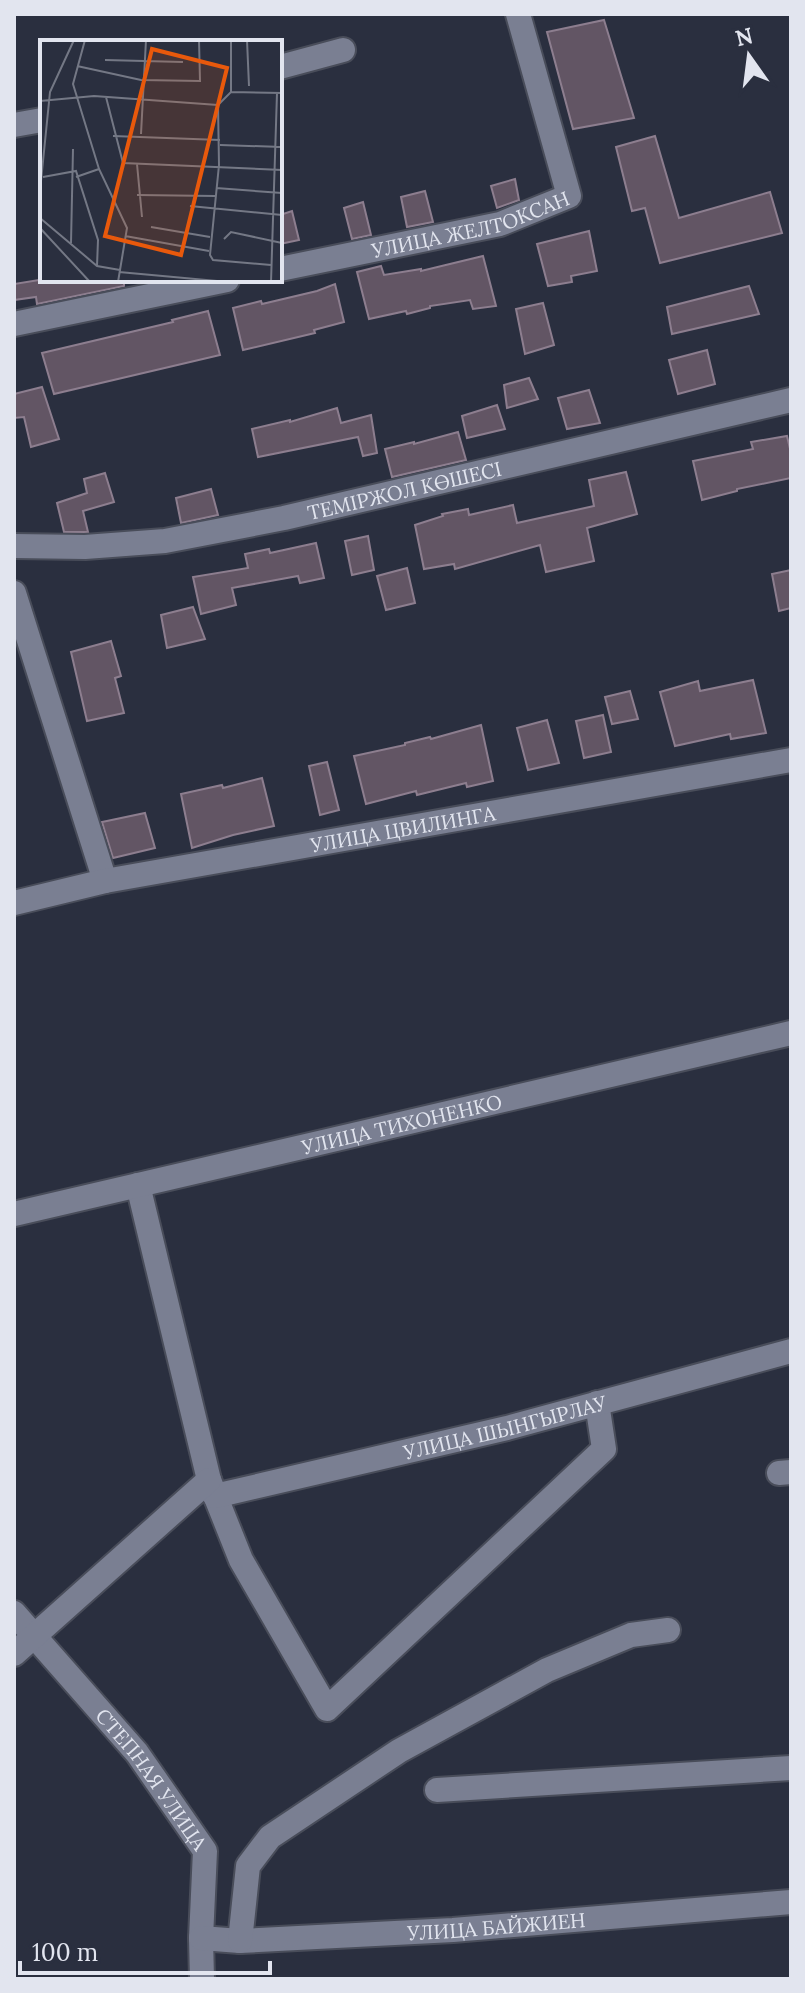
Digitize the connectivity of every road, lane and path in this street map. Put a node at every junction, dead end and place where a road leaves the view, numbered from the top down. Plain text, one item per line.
1 (518, 14) edge
2 (343, 50) dead end
3 (282, 66) edge
4 (40, 120) edge
5 (14, 125) edge
6 (282, 269) edge
7 (217, 282) edge
8 (14, 324) edge
9 (791, 400) edge
10 (14, 546) edge
11 (14, 593) edge
12 (791, 760) edge
13 (105, 881) junction
14 (14, 903) edge
15 (791, 1033) edge
16 (138, 1185) junction
17 (14, 1214) edge
18 (791, 1351) edge
19 (597, 1403) junction
20 (212, 1488) junction
21 (14, 1613) edge
22 (668, 1630) dead end
23 (34, 1637) junction
24 (14, 1654) edge
25 (791, 1768) edge
26 (437, 1790) dead end
27 (791, 1902) edge
28 (201, 1938) junction
29 (240, 1941) junction
30 (202, 1979) edge

1 - 6 street, УЛИЦА ЖЕЛТОКСАН
2 - 3 street
4 - 5 street
7 - 8 street
9 - 10 street, ТЕМІРЖОЛ КӨШЕСІ
11 - 13 street
12 - 13 street, УЛИЦА ЦВИЛИНГА
13 - 14 street, УЛИЦА ЦВИЛИНГА
15 - 16 street, УЛИЦА ТИХОНЕНКО
16 - 17 street, УЛИЦА ТИХОНЕНКО
16 - 20 street
18 - 19 street, УЛИЦА ШЫНГЫРЛАУ
19 - 20 street, УЛИЦА ШЫНГЫРЛАУ
19 - 20 street
20 - 23 street
21 - 23 street, СТЕПНАЯ УЛИЦА
22 - 29 street
23 - 24 street
23 - 28 street, СТЕПНАЯ УЛИЦА
25 - 26 street
27 - 29 street, УЛИЦА БАЙЖИЕН
28 - 29 street, УЛИЦА БАЙЖИЕН
28 - 30 street, СТЕПНАЯ УЛИЦА

